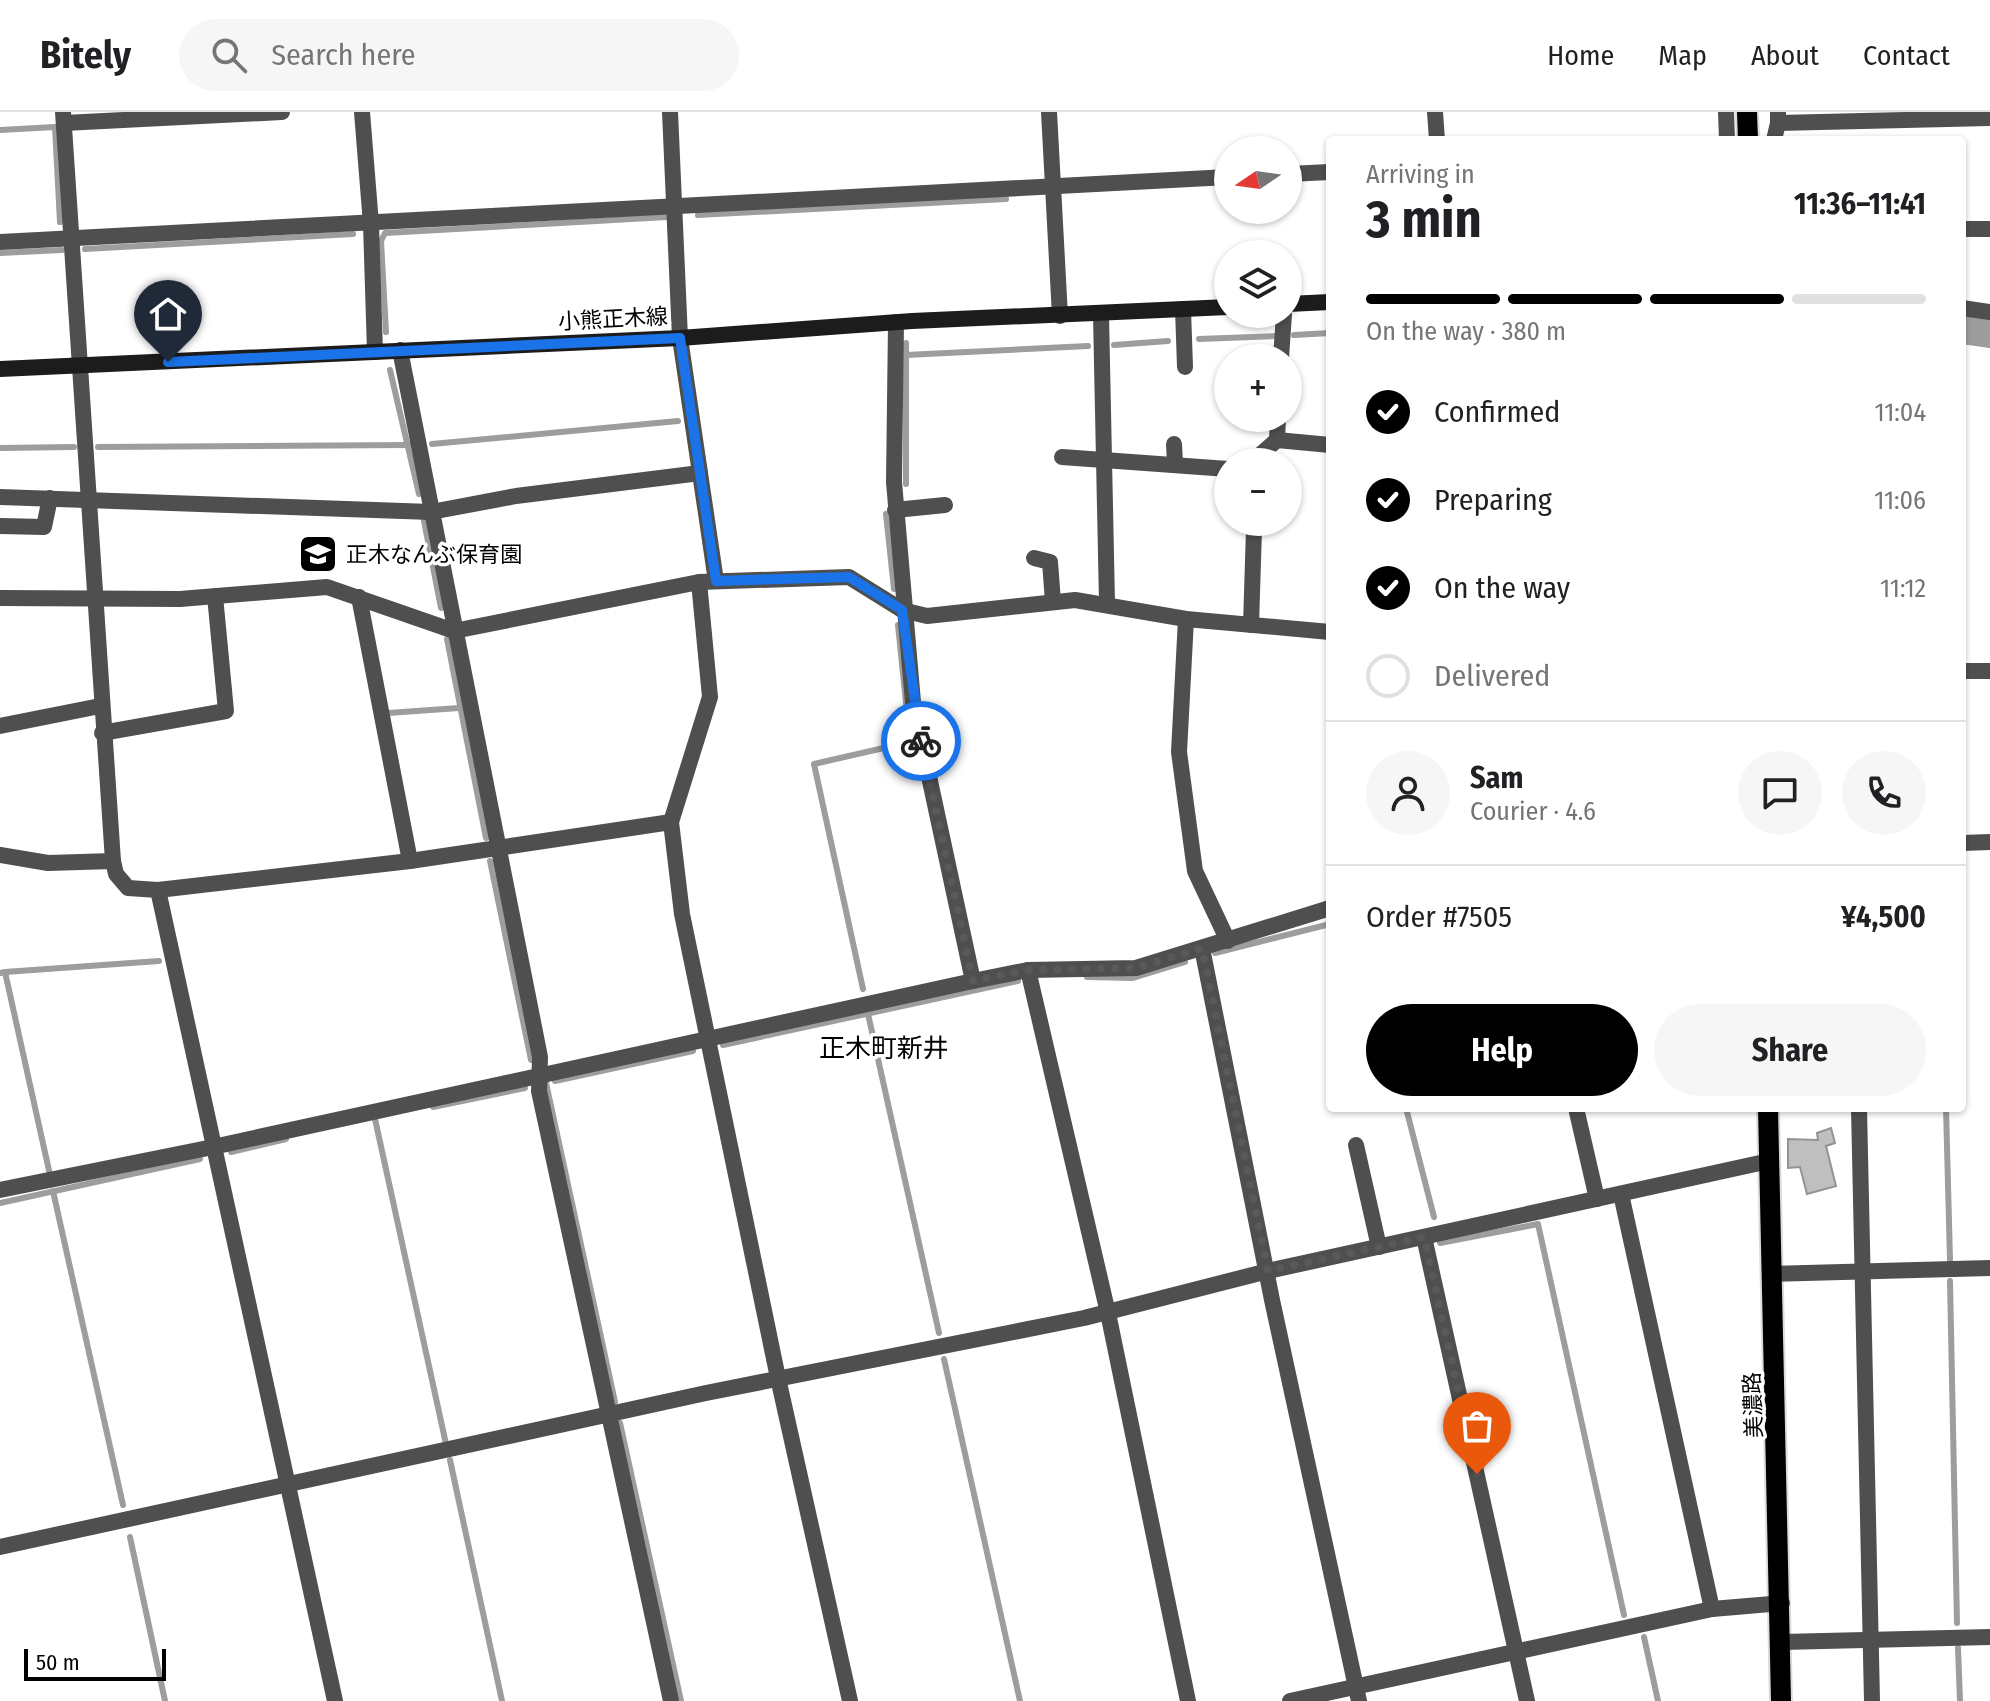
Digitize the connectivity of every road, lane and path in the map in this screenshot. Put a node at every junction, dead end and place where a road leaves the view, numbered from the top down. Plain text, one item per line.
1 (282, 112) edge
2 (362, 112) edge
3 (670, 112) edge
4 (1049, 112) edge
5 (1435, 112) edge
6 (1726, 112) edge
7 (1747, 112) edge
8 (64, 117) edge
9 (1778, 117) edge
10 (1990, 118) edge
11 (1437, 136) edge
12 (1727, 136) edge
13 (1748, 136) edge
14 (1326, 172) edge
15 (1302, 173) edge
16 (1214, 178) edge
17 (1053, 186) junction
18 (674, 207) junction
19 (371, 224) junction
20 (1966, 229) edge
21 (1990, 229) edge
22 (69, 238) junction
23 (0, 242) edge
24 (1326, 302) edge
25 (1302, 303) edge
26 (1214, 308) edge
27 (1183, 309) junction
28 (1966, 309) edge
29 (1990, 312) edge
30 (1101, 315) junction
31 (1060, 316) junction
32 (896, 322) junction
33 (680, 338) junction
34 (400, 350) junction
35 (375, 352) junction
36 (79, 367) junction
37 (1185, 367) dead end
38 (0, 369) edge
39 (1277, 432) edge
40 (1277, 440) junction
41 (1174, 444) dead end
42 (1326, 445) edge
43 (1268, 448) edge
44 (1062, 457) dead end
45 (1103, 461) junction
46 (1175, 463) junction
47 (1214, 467) edge
48 (700, 473) junction
49 (0, 497) edge
50 (50, 498) junction
51 (88, 498) junction
52 (945, 505) dead end
53 (895, 510) junction
54 (431, 512) junction
55 (0, 526) edge
56 (1254, 536) edge
57 (1034, 558) dead end
58 (708, 581) junction
59 (215, 596) junction
60 (359, 597) junction
61 (0, 598) edge
62 (93, 599) junction
63 (1053, 602) junction
64 (1107, 603) junction
65 (902, 610) junction
66 (1186, 619) junction
67 (1251, 625) junction
68 (454, 631) junction
69 (1326, 632) edge
70 (1966, 671) edge
71 (1990, 671) edge
72 (100, 706) junction
73 (0, 726) edge
74 (102, 733) junction
75 (671, 822) junction
76 (1990, 842) edge
77 (1966, 843) edge
78 (498, 849) junction
79 (0, 855) edge
80 (113, 861) junction
81 (410, 861) junction
82 (158, 890) junction
83 (1326, 909) edge
84 (1228, 941) junction
85 (1202, 948) junction
86 (1028, 970) junction
87 (973, 981) junction
88 (707, 1040) junction
89 (539, 1075) junction
90 (1577, 1112) edge
91 (1768, 1112) edge
92 (1859, 1112) edge
93 (1356, 1145) dead end
94 (213, 1147) junction
95 (1769, 1161) junction
96 (0, 1190) edge
97 (1621, 1194) junction
98 (1597, 1199) junction
99 (1424, 1237) junction
100 (1379, 1247) junction
101 (1990, 1268) edge
102 (1268, 1271) junction
103 (1863, 1271) junction
104 (1773, 1274) junction
105 (1108, 1313) junction
106 (778, 1378) junction
107 (608, 1415) junction
108 (289, 1485) junction
109 (0, 1547) edge
110 (1782, 1603) junction
111 (1712, 1609) junction
112 (1990, 1637) edge
113 (1871, 1640) junction
114 (1782, 1642) junction
115 (1516, 1651) junction
116 (1358, 1694) edge
117 (335, 1701) edge
118 (671, 1701) edge
119 (850, 1701) edge
120 (1188, 1701) edge
121 (1290, 1701) edge
122 (1527, 1701) edge
123 (1781, 1701) edge
124 (1872, 1701) edge

1 - 8 street
2 - 19 street
3 - 18 street
4 - 17 street
5 - 11 street
6 - 12 street
7 - 13 main road
8 - 22 street
9 - 10 street
14 - 15 street
16 - 17 street
17 - 18 street
17 - 31 street
18 - 19 street
18 - 33 street
19 - 22 street
19 - 35 street
20 - 21 street
22 - 23 street
22 - 36 street
24 - 25 main road
26 - 27 main road, 小熊正木線
27 - 30 main road, 小熊正木線
27 - 37 street
28 - 29 street
30 - 31 main road, 小熊正木線
30 - 45 street
31 - 32 main road, 小熊正木線
32 - 33 main road, 小熊正木線
32 - 53 street
33 - 34 main road, 小熊正木線
33 - 48 street
34 - 35 main road, 小熊正木線
34 - 54 street
35 - 36 main road, 小熊正木線
36 - 38 main road, 小熊正木線
36 - 51 street
39 - 40 street
40 - 42 street
40 - 43 street
41 - 46 street
44 - 45 street
45 - 46 street
45 - 64 street
46 - 47 street
48 - 54 street
48 - 58 street
49 - 50 street
50 - 51 street
50 - 55 street
51 - 54 street
51 - 62 street
52 - 53 street
53 - 65 street
54 - 68 street
56 - 67 street
57 - 63 street
58 - 65 street
58 - 68 street
58 - 75 street
59 - 60 street
59 - 62 street
59 - 74 street
60 - 68 street
60 - 81 street
61 - 62 street
62 - 72 street
63 - 64 street
63 - 65 street
64 - 66 street
65 - 87 street
66 - 67 street
66 - 84 street
67 - 69 street
68 - 78 street
70 - 71 street
72 - 73 street
72 - 74 street
74 - 80 street
75 - 78 street
75 - 88 street
76 - 77 street
78 - 81 street
78 - 89 street
79 - 80 street
80 - 82 street
81 - 82 street
82 - 94 street
83 - 84 street
84 - 85 street
85 - 86 street
85 - 102 street
86 - 87 street
86 - 105 street
87 - 88 street
88 - 89 street
88 - 106 street
89 - 94 street
89 - 107 street
90 - 98 street
91 - 95 main road, 美濃路
92 - 103 street
93 - 100 street
94 - 96 street
94 - 108 street
95 - 97 street
95 - 104 main road, 美濃路
97 - 98 street
97 - 111 street
98 - 99 street
99 - 100 street
99 - 115 street
100 - 102 street
101 - 103 street
102 - 105 street
102 - 116 street
103 - 104 street
103 - 113 street
104 - 110 main road, 美濃路
105 - 106 street
105 - 120 street
106 - 107 street
106 - 119 street
107 - 108 street
107 - 118 street
108 - 109 street
108 - 117 street
110 - 111 street
110 - 114 main road, 美濃路
111 - 115 street
112 - 113 street
113 - 114 street
113 - 124 street
114 - 123 main road, 美濃路
115 - 116 street
115 - 122 street
116 - 121 street

